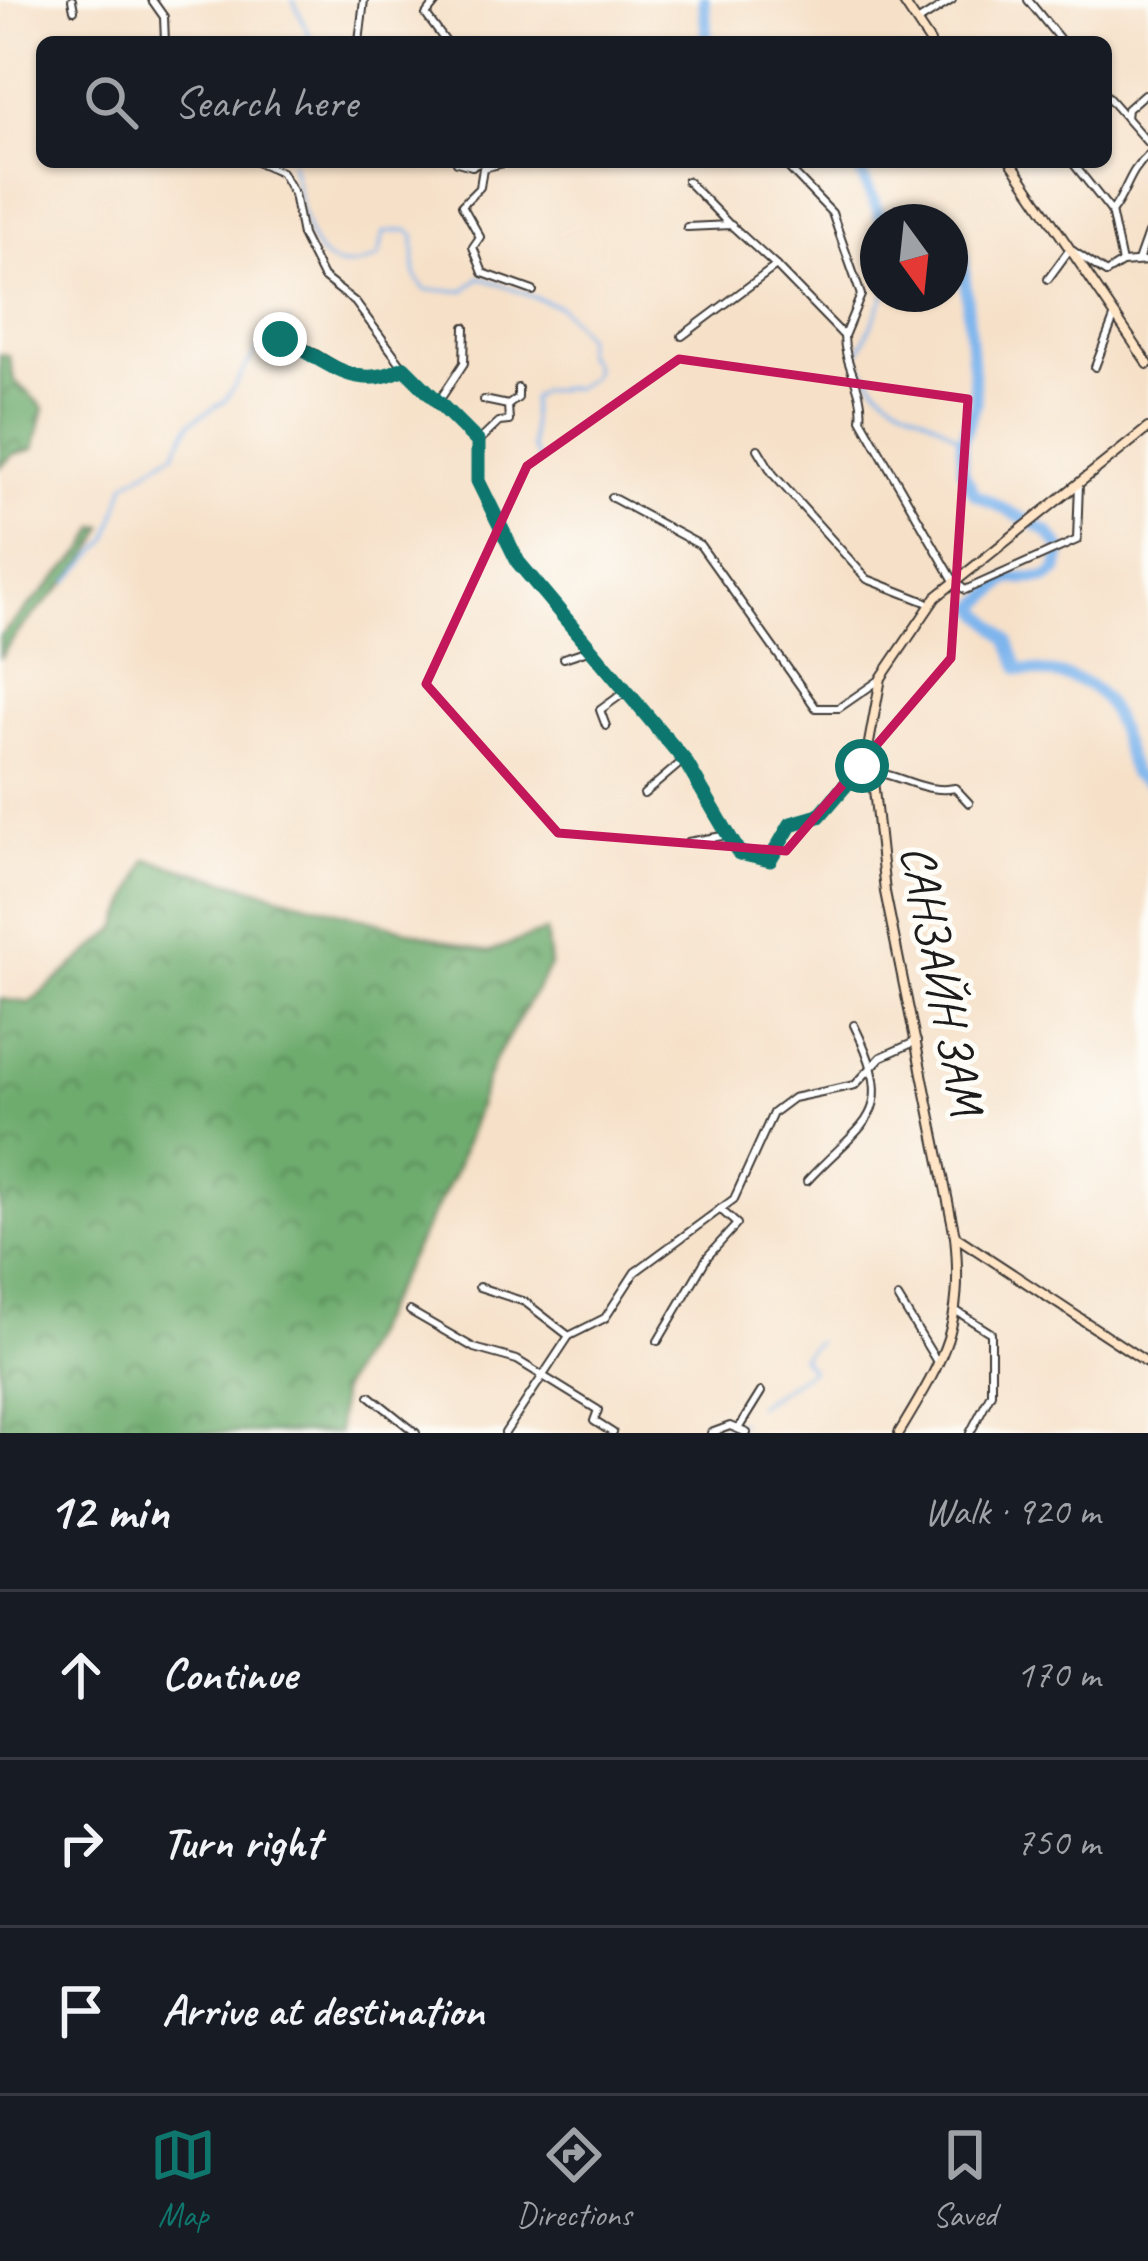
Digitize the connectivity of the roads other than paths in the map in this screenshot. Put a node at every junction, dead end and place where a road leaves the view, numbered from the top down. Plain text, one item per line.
1 (152, 0) edge
2 (364, 0) edge
3 (438, 0) edge
4 (902, 0) edge
5 (952, 0) edge
6 (1028, 0) edge
7 (916, 22) junction
8 (165, 36) edge
9 (360, 36) edge
10 (442, 36) edge
11 (926, 36) edge
12 (1057, 36) edge
13 (1144, 94) dead end
14 (1112, 102) edge
15 (1126, 118) junction
16 (1148, 143) edge
17 (1148, 155) edge
18 (271, 168) edge
19 (483, 168) edge
20 (789, 168) edge
21 (1015, 168) edge
22 (1077, 168) edge
23 (687, 181) dead end
24 (1111, 212) junction
25 (731, 225) junction
26 (687, 227) dead end
27 (1148, 233) edge
28 (1070, 249) junction
29 (1138, 261) junction
30 (1148, 261) edge
31 (1122, 263) junction
32 (776, 266) junction
33 (1048, 279) dead end
34 (533, 291) dead end
35 (1115, 315) junction
36 (465, 327) dead end
37 (682, 336) dead end
38 (844, 336) junction
39 (276, 339) dead end
40 (1148, 364) edge
41 (1095, 367) dead end
42 (404, 368) junction
43 (518, 388) dead end
44 (484, 400) dead end
45 (437, 404) junction
46 (508, 405) junction
47 (1148, 428) edge
48 (478, 442) junction
49 (758, 449) dead end
50 (1078, 483) junction
51 (610, 497) dead end
52 (954, 581) junction
53 (931, 604) junction
54 (588, 650) junction
55 (564, 658) dead end
56 (881, 678) junction
57 (625, 692) junction
58 (606, 726) dead end
59 (684, 760) junction
60 (871, 769) junction
61 (644, 794) dead end
62 (969, 803) dead end
63 (728, 836) junction
64 (688, 842) dead end
65 (854, 1025) dead end
66 (917, 1041) junction
67 (873, 1064) junction
68 (807, 1181) dead end
69 (720, 1209) junction
70 (955, 1236) junction
71 (479, 1287) dead end
72 (898, 1298) dead end
73 (410, 1311) dead end
74 (958, 1312) junction
75 (569, 1336) junction
76 (658, 1341) dead end
77 (1148, 1363) edge
78 (940, 1365) junction
79 (543, 1375) junction
80 (761, 1392) dead end
81 (370, 1396) dead end
82 (742, 1431) edge
83 (416, 1433) edge
84 (505, 1433) edge
85 (614, 1433) edge
86 (711, 1433) edge
87 (898, 1433) edge
88 (970, 1433) edge

1 - 8 street
2 - 9 street
3 - 10 street
4 - 7 main road
5 - 7 street
6 - 12 street
7 - 11 main road
13 - 15 street
14 - 15 street
15 - 16 street
17 - 24 street
18 - 42 street
19 - 34 street
20 - 38 street
21 - 28 main road
22 - 24 street
23 - 25 street
24 - 31 street
25 - 26 street
25 - 32 street
27 - 29 street
28 - 31 street
28 - 33 street
28 - 35 main road
29 - 30 street
29 - 31 street
32 - 37 street
32 - 38 street
35 - 40 main road
35 - 41 street
36 - 45 street
38 - 52 street
39 - 42 street
42 - 45 street
43 - 46 street
44 - 46 street
45 - 48 street
46 - 48 street
47 - 50 main road
48 - 54 street
49 - 53 street
50 - 52 main road, САНЗАЙН ЗАМ
50 - 52 street
51 - 56 street
52 - 53 main road, САНЗАЙН ЗАМ
53 - 56 main road, САНЗАЙН ЗАМ
54 - 55 street
54 - 57 street
56 - 60 main road, САНЗАЙН ЗАМ
57 - 58 street
57 - 59 street
59 - 61 street
59 - 63 street
60 - 62 street
60 - 63 street
60 - 66 main road, САНЗАЙН ЗАМ
63 - 64 street
65 - 67 street
66 - 67 street
66 - 70 main road, САНЗАЙН ЗАМ
67 - 68 street
67 - 69 street
69 - 75 street
69 - 76 street
70 - 74 main road, САНЗАЙН ЗАМ
70 - 77 main road
71 - 75 street
72 - 78 street
73 - 79 street
74 - 78 main road
74 - 88 street
75 - 79 street
78 - 87 main road
79 - 84 street
79 - 85 street
80 - 82 street
81 - 83 street
82 - 86 street

